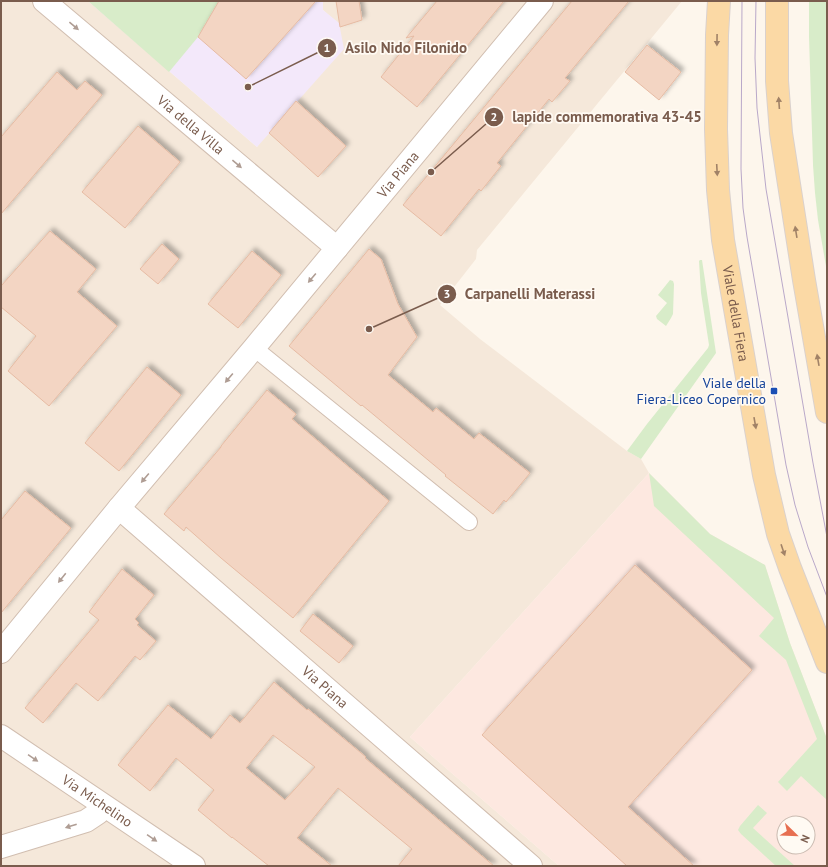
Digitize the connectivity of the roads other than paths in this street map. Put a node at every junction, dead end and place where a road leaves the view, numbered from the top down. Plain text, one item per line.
1 (44, 1) edge
2 (542, 1) edge
3 (719, 1) edge
4 (777, 1) edge
5 (337, 248) junction
6 (254, 348) junction
7 (827, 412) edge
8 (119, 508) junction
9 (469, 522) dead end
10 (1, 652) edge
11 (827, 662) edge
12 (1, 736) edge
13 (103, 806) junction
14 (1, 847) edge
15 (194, 866) edge
16 (531, 866) edge

1 -> 5 street, Via della Villa
2 - 5 street, Via Piana
3 -> 11 main road, Viale della Fiera
7 -> 4 main road
5 -> 6 street, Via Piana
6 -> 8 street, Via Piana
6 - 9 lane
8 -> 10 street, Via Piana
8 - 16 street, Via Piana
12 -> 13 street, Via Michelino
13 -> 14 street
13 -> 15 street, Via Michelino

